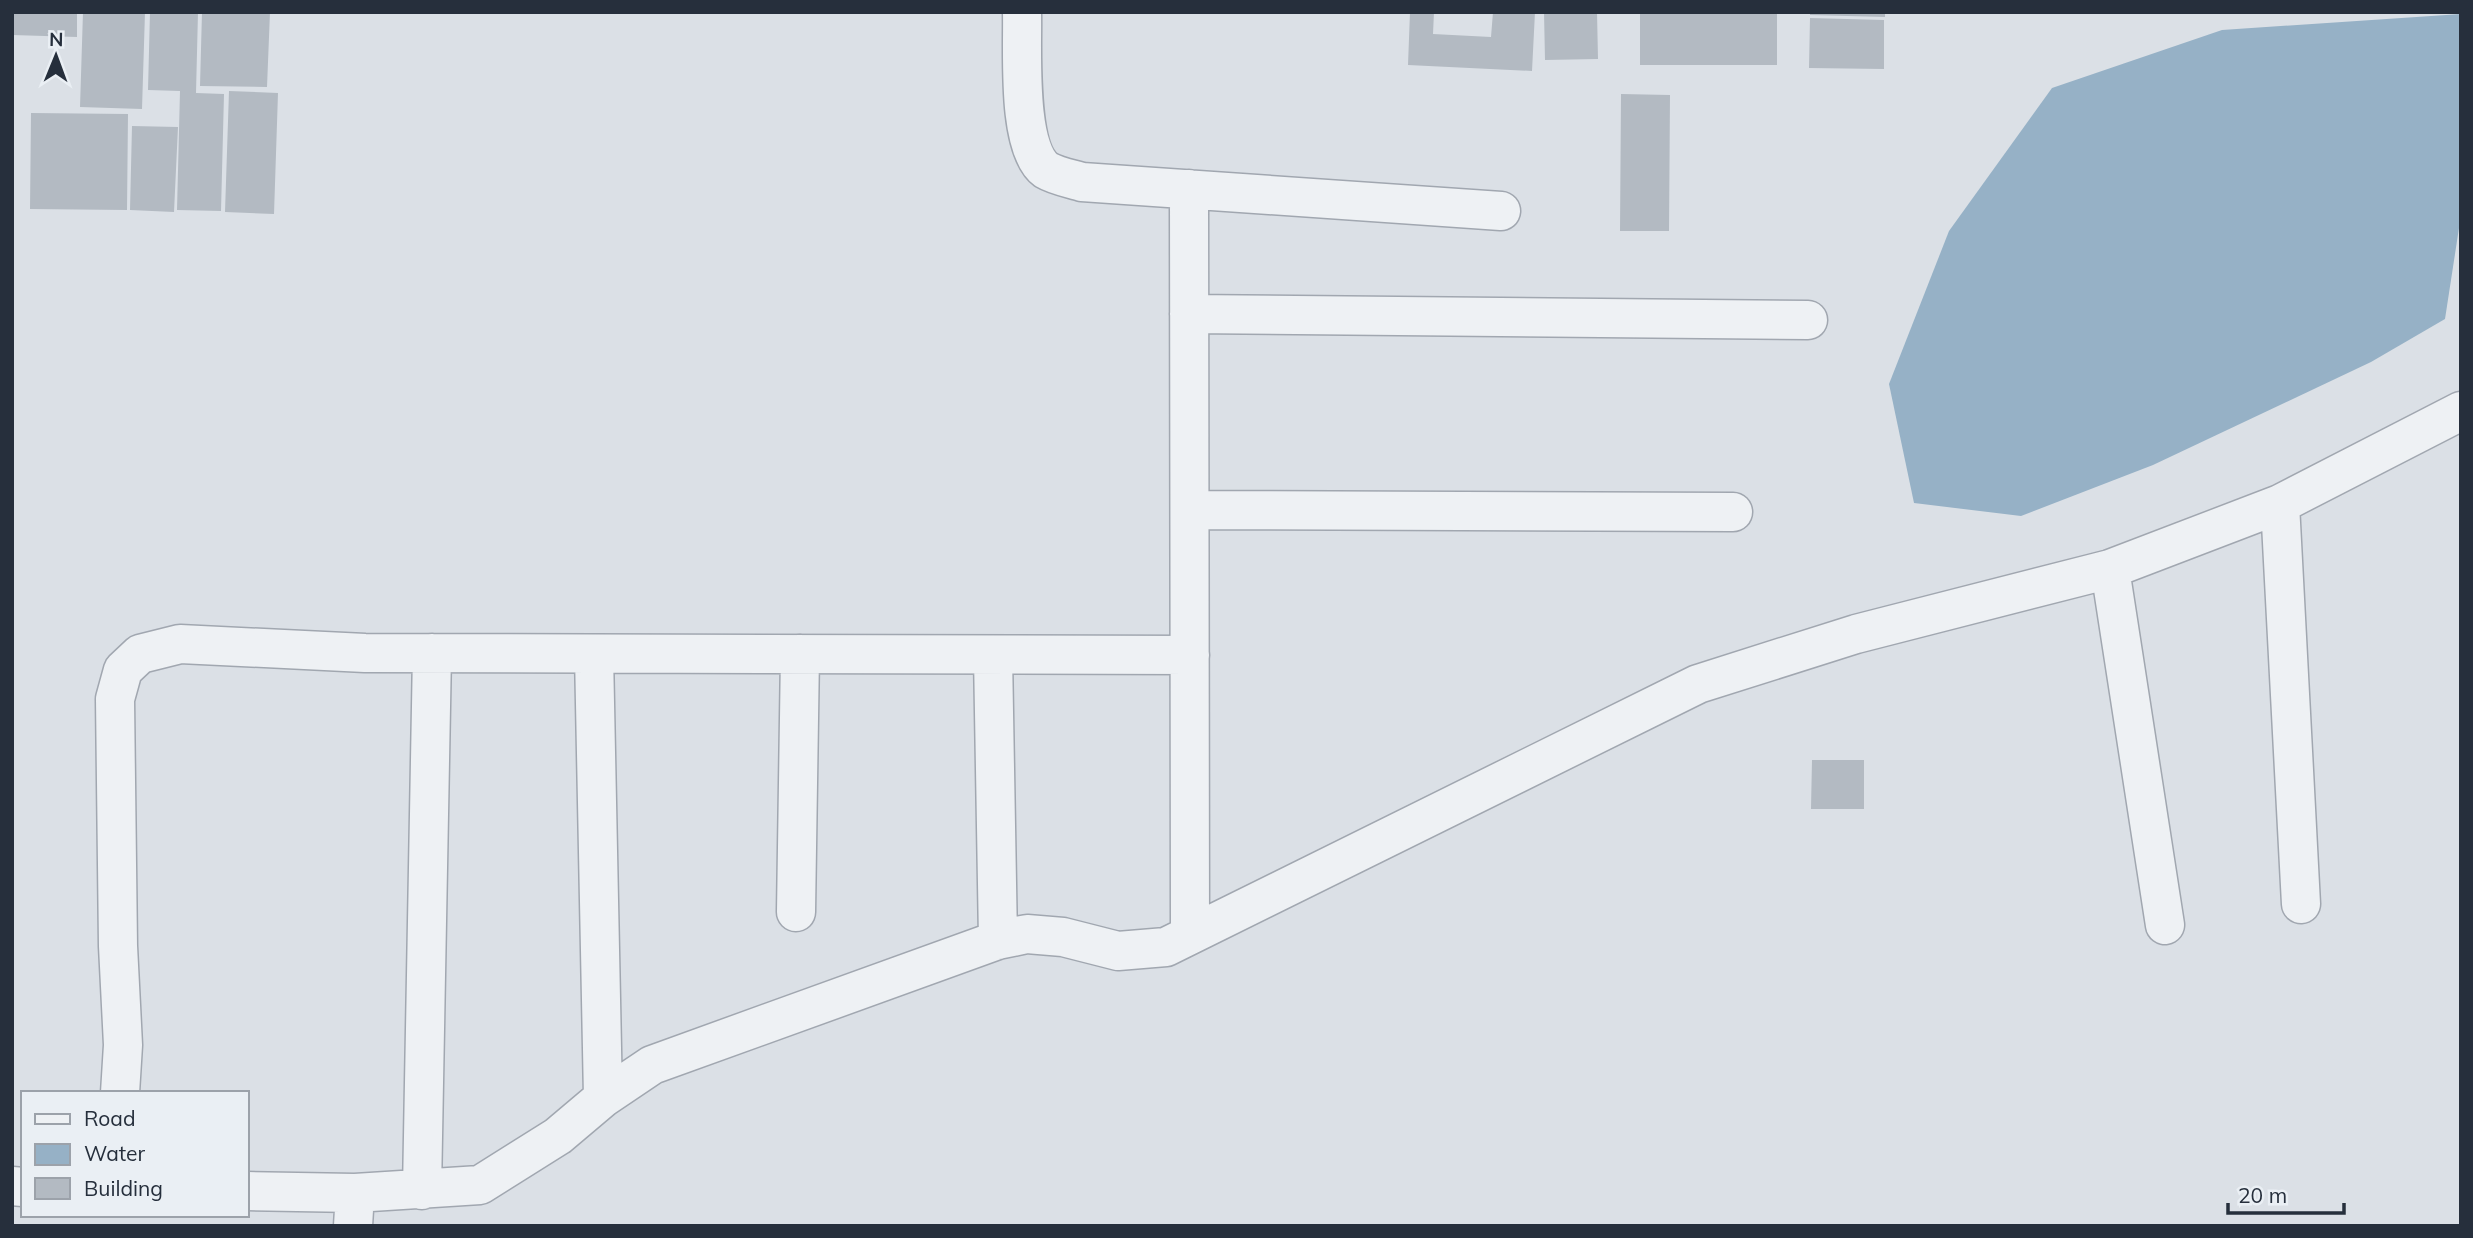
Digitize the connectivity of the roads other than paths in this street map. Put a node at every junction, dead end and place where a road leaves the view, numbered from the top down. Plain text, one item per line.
1 (1022, 12) edge
2 (1189, 189) junction
3 (1501, 211) dead end
4 (1189, 314) junction
5 (1808, 320) dead end
6 (2461, 411) edge
7 (2280, 504) junction
8 (1190, 510) junction
9 (1733, 512) dead end
10 (2110, 569) junction
11 (432, 653) junction
12 (594, 654) junction
13 (800, 654) junction
14 (993, 655) junction
15 (1190, 655) junction
16 (2301, 904) dead end
17 (796, 912) dead end
18 (2165, 925) dead end
19 (1190, 933) junction
20 (998, 940) junction
21 (120, 1091) edge
22 (603, 1098) junction
23 (422, 1190) junction
24 (248, 1191) edge
25 (354, 1210) edge

1 - 2 street
2 - 3 street
2 - 4 street
4 - 5 street
4 - 8 street
6 - 7 street
7 - 10 street
7 - 16 street
8 - 9 street
8 - 15 street
10 - 18 street
10 - 19 street
11 - 12 street
11 - 21 street
11 - 23 street
12 - 13 street
12 - 22 street
13 - 14 street
13 - 17 street
14 - 15 street
14 - 20 street
15 - 19 street
19 - 20 street
20 - 22 street
22 - 23 street
23 - 25 street
24 - 25 street

